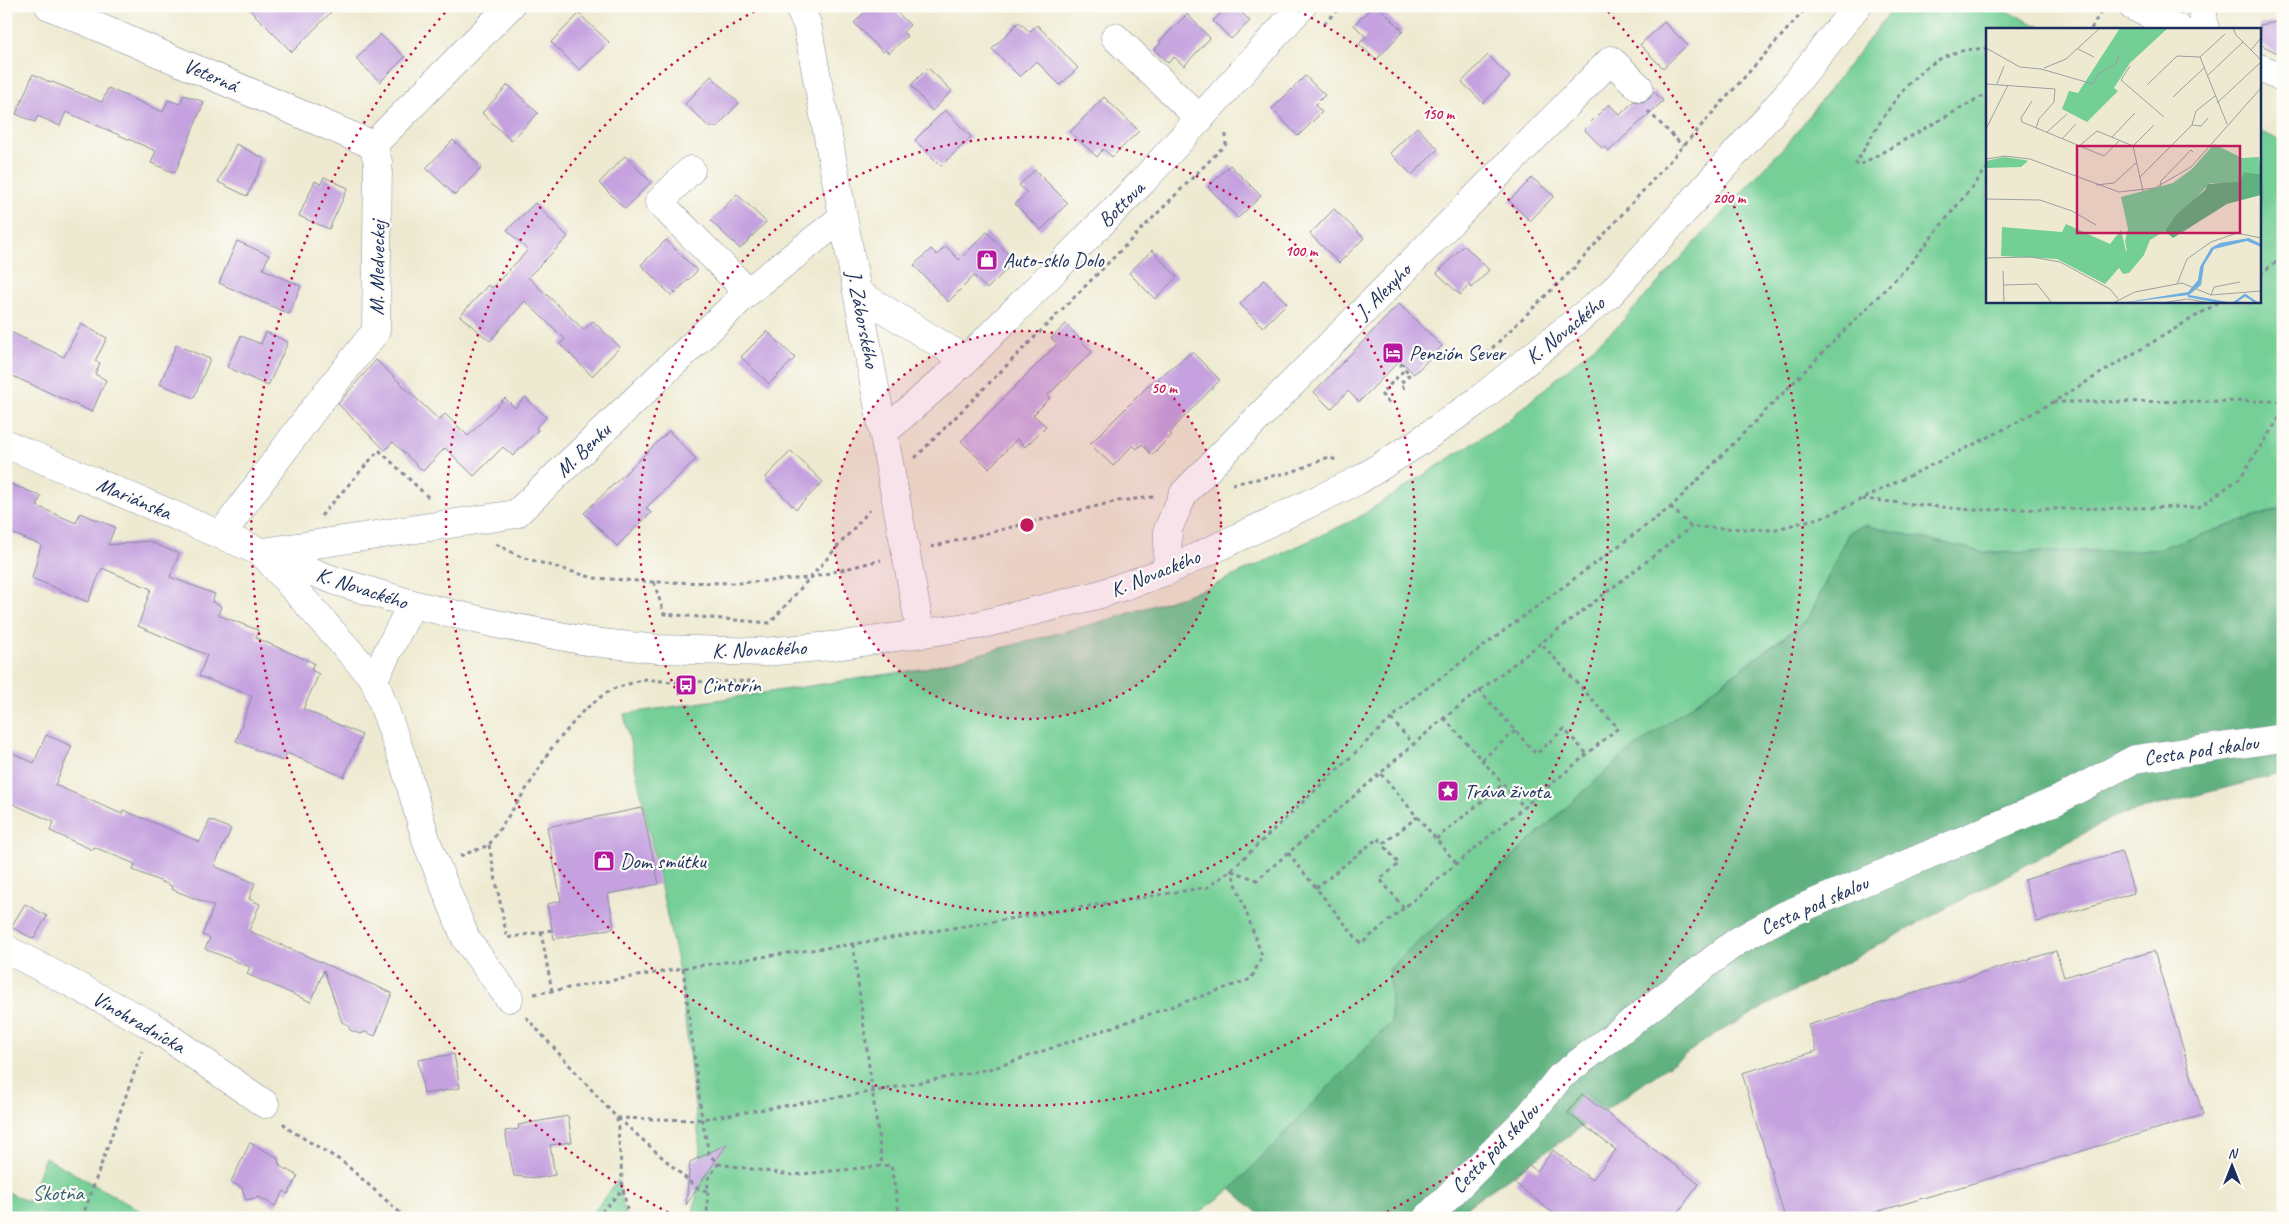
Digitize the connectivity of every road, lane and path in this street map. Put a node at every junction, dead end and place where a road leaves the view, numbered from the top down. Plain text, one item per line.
1 (49, 6) edge
2 (510, 6) edge
3 (798, 6) edge
4 (1302, 6) edge
5 (1341, 6) edge
6 (1808, 6) edge
7 (1857, 6) edge
8 (2104, 6) edge
9 (2132, 6) edge
10 (2202, 6) edge
11 (1321, 26) dead end
12 (2092, 28) edge
13 (2177, 28) edge
14 (2206, 28) edge
15 (1114, 37) dead end
16 (1986, 49) edge
17 (2262, 69) edge
18 (2283, 78) edge
19 (1639, 87) joint
20 (1986, 94) edge
21 (1200, 119) junction
22 (1227, 121) dead end
23 (373, 144) junction
24 (1683, 146) junction
25 (1986, 169) edge
26 (691, 170) dead end
27 (843, 217) junction
28 (2283, 257) edge
29 (2262, 273) edge
30 (748, 292) junction
31 (858, 293) junction
32 (2219, 302) edge
33 (966, 360) junction
34 (1484, 363) dead end
35 (1403, 364) dead end
36 (1405, 369) junction
37 (1407, 391) dead end
38 (2283, 401) edge
39 (2053, 402) junction
40 (1390, 403) dead end
41 (2283, 412) edge
42 (884, 432) junction
43 (6, 444) edge
44 (1344, 462) dead end
45 (893, 482) junction
46 (1224, 485) dead end
47 (1184, 493) junction
48 (1862, 499) junction
49 (1671, 507) junction
50 (320, 517) dead end
51 (455, 523) junction
52 (1692, 527) junction
53 (221, 535) junction
54 (261, 552) junction
55 (906, 554) junction
56 (1167, 571) junction
57 (809, 578) junction
58 (654, 582) junction
59 (412, 604) junction
60 (921, 634) junction
61 (1540, 642) junction
62 (764, 652) junction
63 (374, 678) junction
64 (1479, 690) junction
65 (1444, 718) junction
66 (1391, 719) junction
67 (1515, 731) junction
68 (2283, 738) edge
69 (1414, 745) junction
70 (1587, 754) junction
71 (1482, 760) junction
72 (1381, 774) junction
73 (1503, 784) junction
74 (1524, 807) junction
75 (1417, 817) junction
76 (1436, 839) junction
77 (1383, 844) junction
78 (489, 845) junction
79 (1288, 853) junction
80 (1457, 864) junction
81 (436, 865) junction
82 (1231, 870) junction
83 (1316, 888) junction
84 (1404, 908) junction
85 (552, 930) dead end
86 (541, 932) junction
87 (853, 944) junction
88 (6, 949) edge
89 (683, 968) junction
90 (552, 991) junction
91 (509, 998) junction
92 (151, 1025) junction
93 (871, 1092) junction
94 (265, 1104) joint
95 (617, 1118) junction
96 (702, 1119) junction
97 (718, 1164) junction
98 (882, 1164) junction
99 (623, 1189) junction
100 (708, 1191) junction
101 (82, 1218) edge
102 (406, 1218) edge
103 (596, 1218) edge
104 (629, 1218) edge
105 (707, 1218) edge
106 (900, 1218) edge
107 (1427, 1218) edge

1 - 23 street, Veterná
2 - 23 street
3 - 27 street, J. Záborského
4 - 21 street, Bottova
5 - 11 path
6 - 24 path
7 - 56 street, K. Novackého
8 - 12 path
9 - 13 street
10 - 14 street
15 - 21 street
16 - 20 path
17 - 18 street
19 - 24 path
19 - 47 street, J. Alexyho
21 - 33 street, Bottova
22 - 45 path
23 - 53 street, M. Medveckej
24 - 34 path
25 - 49 path
26 - 30 street
27 - 30 street, M. Benku
27 - 31 street, J. Záborského
28 - 29 path
30 - 51 street, M. Benku
31 - 33 street
31 - 42 street, J. Záborského
32 - 39 path
33 - 42 street, Bottova
35 - 36 path
36 - 37 path
36 - 40 path
38 - 39 path
39 - 48 path
41 - 48 path
42 - 45 street, J. Záborského
43 - 53 street, Mariánska
44 - 46 path
45 - 55 street, J. Záborského
45 - 57 path
47 - 55 path
47 - 56 street, J. Alexyho
48 - 52 path
49 - 52 path
49 - 66 path
50 - 51 path
51 - 54 street, M. Benku
51 - 58 path
52 - 61 path
53 - 54 street, Mariánska
54 - 59 street, K. Novackého
54 - 63 street
55 - 57 path
55 - 60 street, J. Záborského
56 - 60 street, K. Novackého
57 - 58 path
57 - 58 path
59 - 62 street, K. Novackého
59 - 63 street
60 - 62 street, K. Novackého
61 - 64 path
61 - 70 path
62 - 78 path
63 - 81 street
64 - 65 path
64 - 67 path
65 - 69 path
65 - 71 path
66 - 69 path
66 - 82 path
67 - 70 path
67 - 71 path
68 - 107 street, Cesta pod skalou
69 - 72 path
70 - 74 path
71 - 73 path
72 - 75 path
72 - 79 path
73 - 74 path
73 - 76 path
74 - 80 path
75 - 76 path
75 - 77 path
76 - 80 path
77 - 83 path
77 - 84 path
78 - 81 path
78 - 86 path
79 - 82 path
79 - 83 path
80 - 84 path
81 - 91 street
82 - 87 path
82 - 93 path
83 - 84 path
85 - 86 path
86 - 90 path
87 - 89 path
87 - 93 path
88 - 92 street, Vinohradnícka
89 - 90 path
89 - 96 path
90 - 91 path
91 - 95 path
92 - 94 street, Vinohradnícka
92 - 101 path
93 - 96 path
93 - 98 path
94 - 102 path
95 - 96 path
95 - 99 path
95 - 100 path
96 - 97 path
97 - 98 path
97 - 100 path
98 - 106 path
99 - 103 path
99 - 104 path
100 - 105 path

